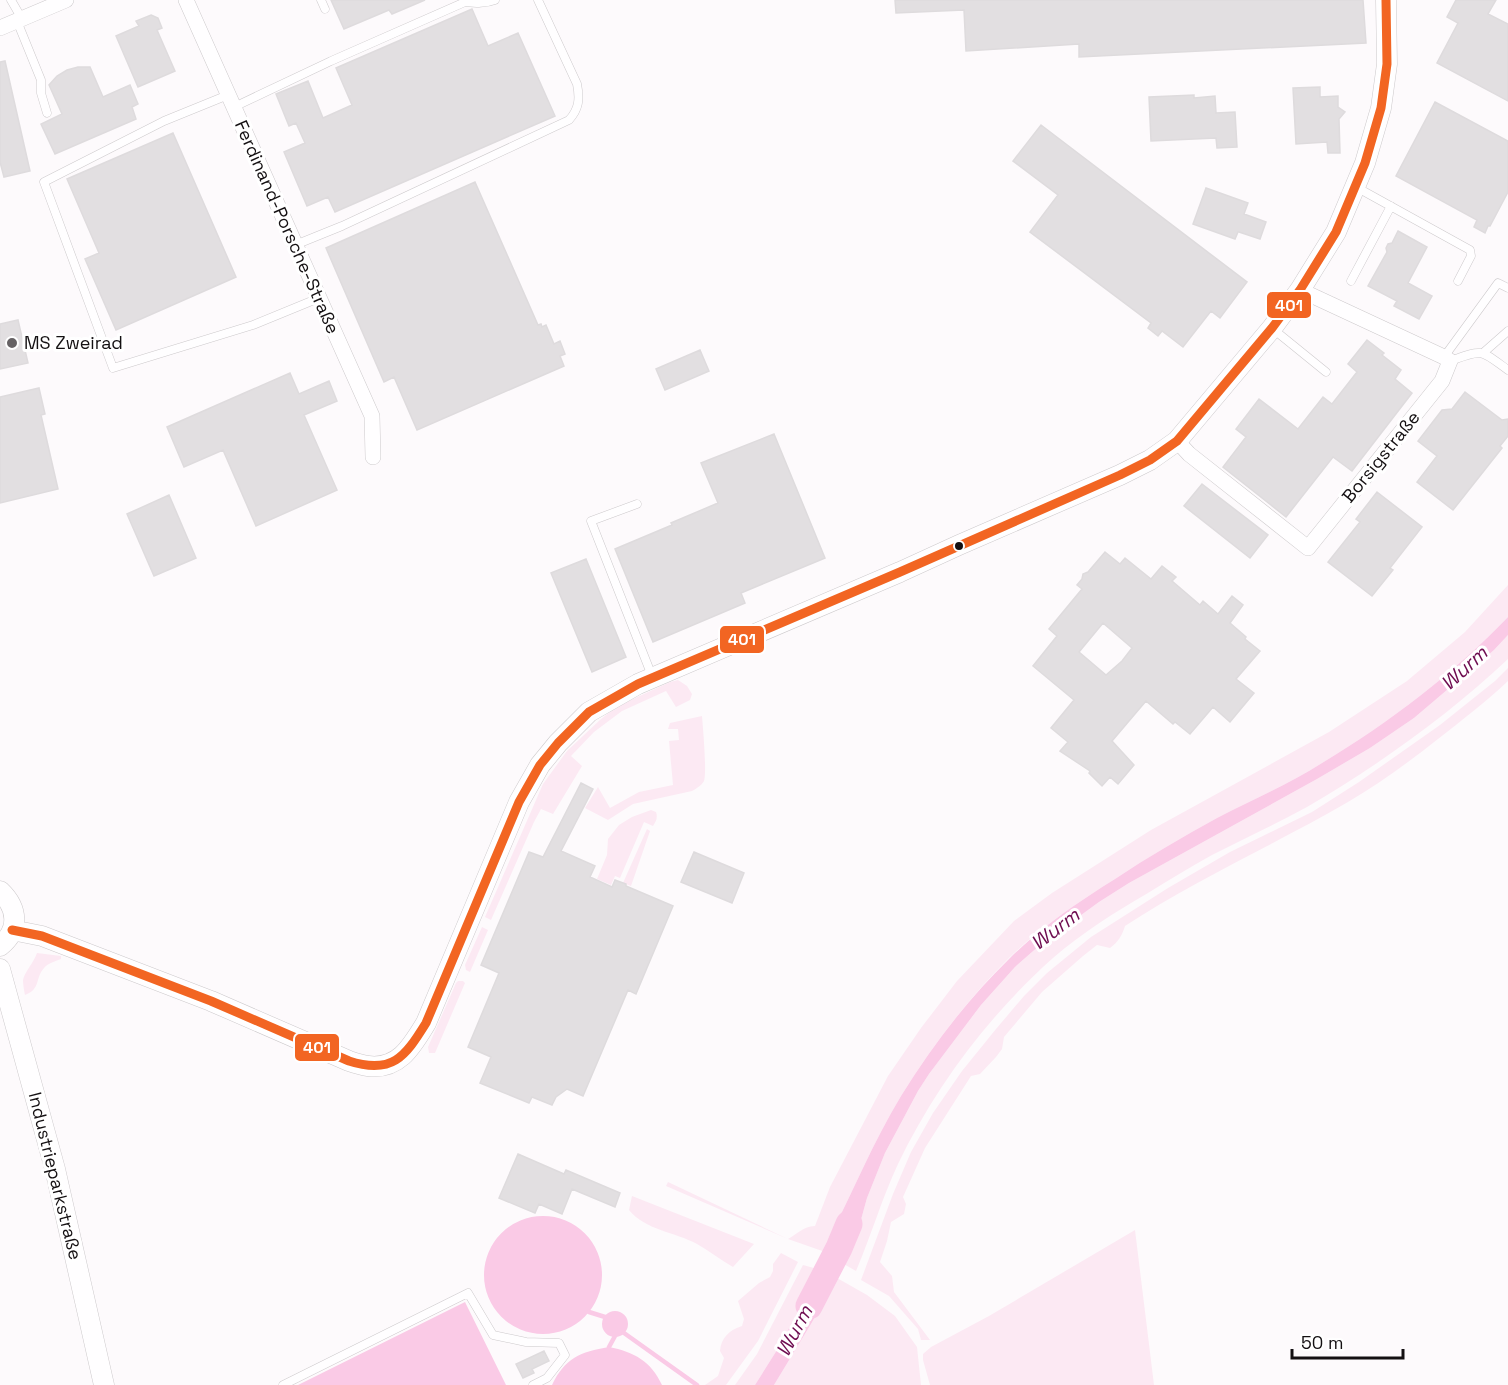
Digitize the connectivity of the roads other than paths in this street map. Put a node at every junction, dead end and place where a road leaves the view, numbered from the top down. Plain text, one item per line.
1 (11, 0) edge
2 (66, 0) edge
3 (186, 0) edge
4 (321, 0) edge
5 (495, 0) edge
6 (538, 0) edge
7 (1386, 0) edge
8 (325, 9) dead end
9 (19, 20) junction
10 (0, 28) edge
11 (231, 101) junction
12 (48, 113) dead end
13 (1355, 186) junction
14 (1391, 206) junction
15 (295, 245) junction
16 (1351, 281) dead end
17 (1458, 281) dead end
18 (1508, 288) edge
19 (1300, 290) junction
20 (319, 298) junction
21 (1272, 328) junction
22 (1508, 331) edge
23 (1483, 353) junction
24 (1447, 359) junction
25 (1508, 370) edge
26 (1326, 372) dead end
27 (1177, 441) junction
28 (373, 457) dead end
29 (637, 504) dead end
30 (653, 678) junction
31 (0, 891) edge
32 (6, 938) edge
33 (0, 969) edge
34 (104, 1385) edge
35 (283, 1385) edge
36 (532, 1385) edge

1 - 9 lane
2 - 9 street
3 - 11 street, Ferdinand-Porsche-Straße
4 - 8 lane
5 - 11 lane
6 - 15 lane
7 - 13 street
9 - 10 street
9 - 12 lane
11 - 15 street, Ferdinand-Porsche-Straße
11 - 20 lane
13 - 14 lane
13 - 19 street
14 - 16 lane
14 - 17 lane
15 - 20 street, Ferdinand-Porsche-Straße
18 - 24 lane
19 - 21 street
19 - 24 street
20 - 28 street, Ferdinand-Porsche-Straße
21 - 26 lane
21 - 27 street
22 - 23 lane
23 - 24 lane
23 - 25 lane
24 - 27 street, Borsigstraße
27 - 30 street
29 - 30 lane
30 - 32 street
31 - 32 street
33 - 34 street, Industrieparkstraße
35 - 36 lane

